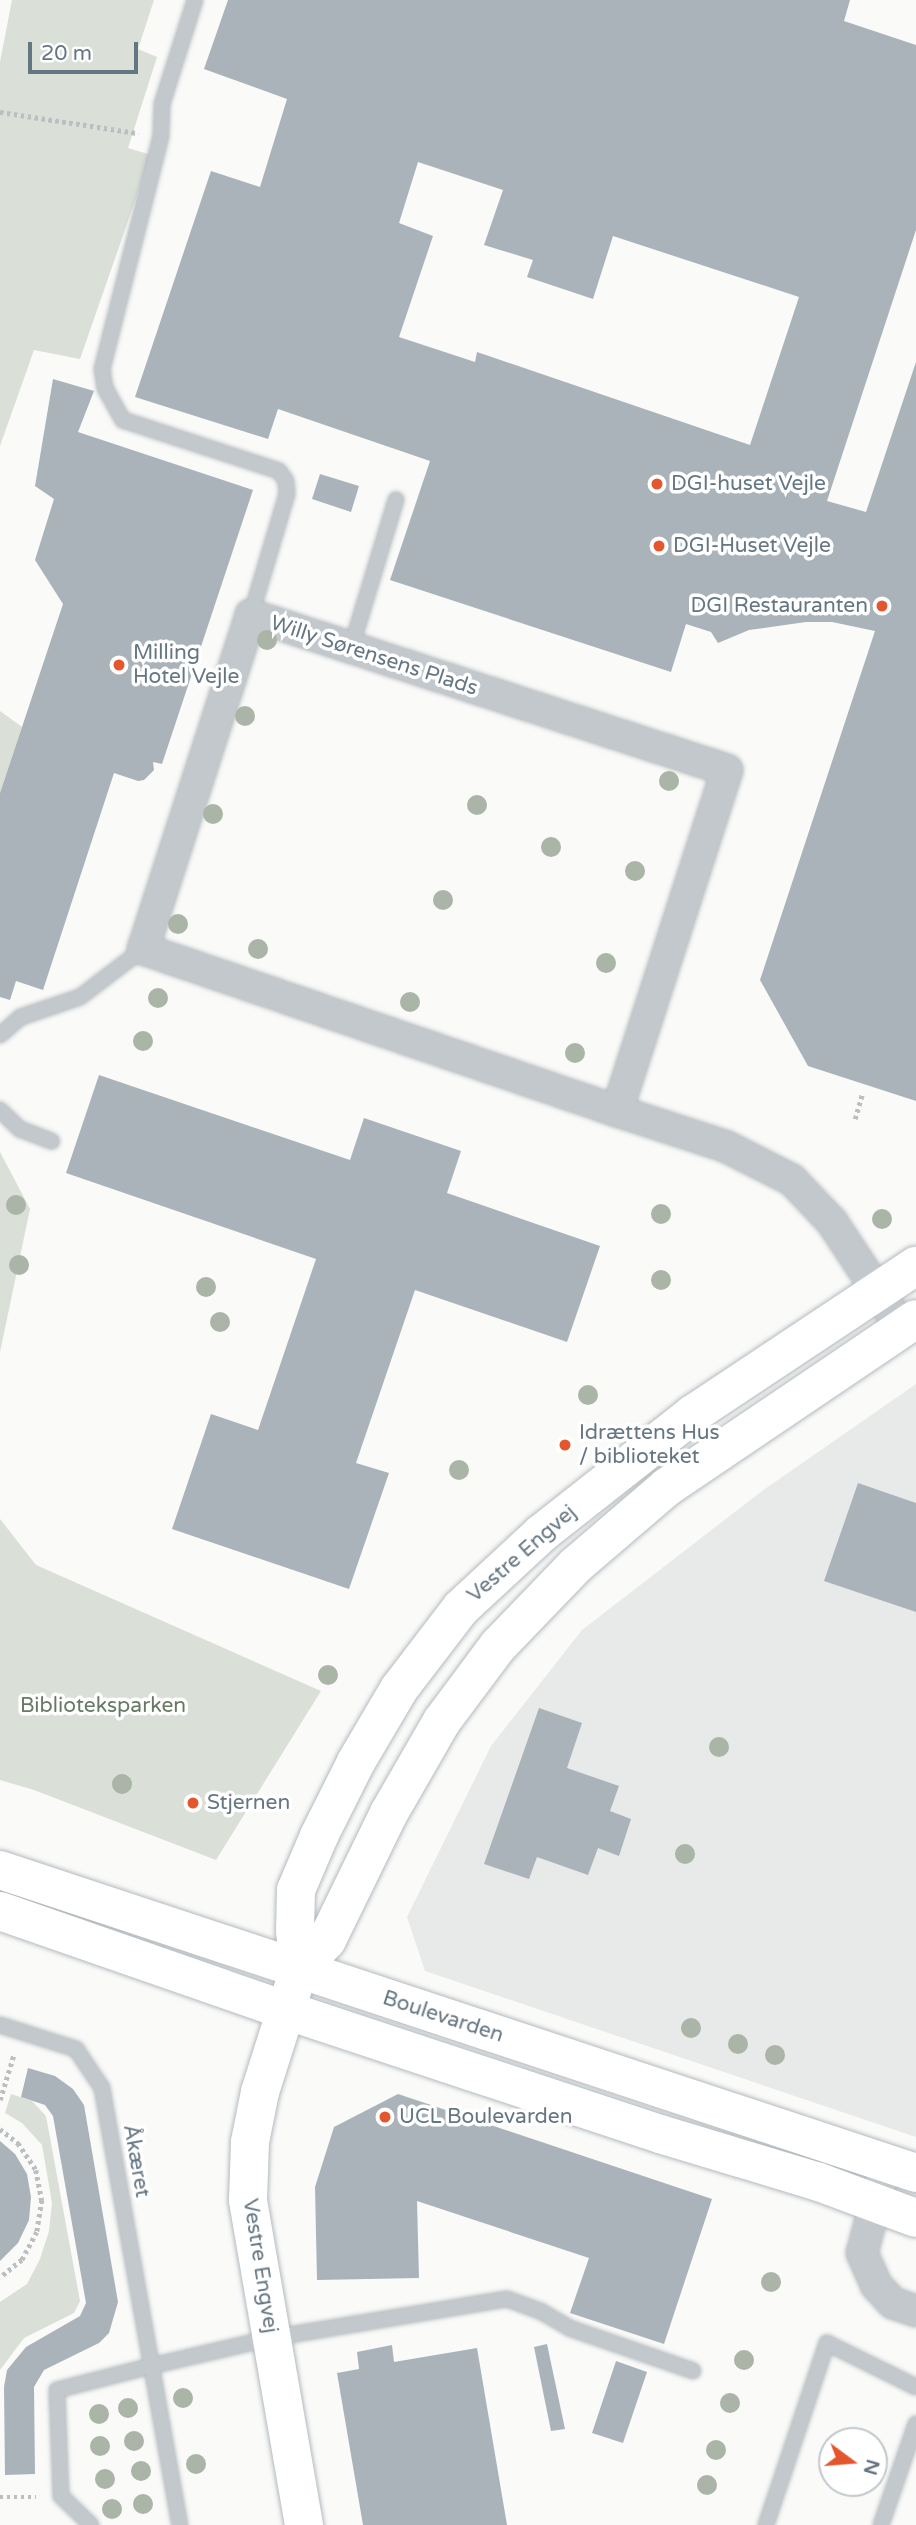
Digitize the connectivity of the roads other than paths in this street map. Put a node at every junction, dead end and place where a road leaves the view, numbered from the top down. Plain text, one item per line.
1 (195, 0) edge
2 (396, 500) dead end
3 (251, 615) junction
4 (351, 648) junction
5 (143, 949) junction
6 (0, 1035) edge
7 (0, 1110) edge
8 (617, 1111) junction
9 (52, 1141) dead end
10 (916, 1266) edge
11 (877, 1292) junction
12 (909, 1323) edge
13 (0, 1870) edge
14 (0, 1911) edge
15 (299, 1969) junction
16 (285, 2010) junction
17 (0, 2025) edge
18 (825, 2164) junction
19 (901, 2168) edge
20 (875, 2204) junction
21 (916, 2218) edge
22 (916, 2311) edge
23 (271, 2338) junction
24 (151, 2366) junction
25 (693, 2371) dead end
26 (916, 2387) edge
27 (916, 2424) edge
28 (91, 2525) edge
29 (180, 2525) edge
30 (304, 2525) edge
31 (766, 2525) edge
32 (881, 2525) edge

1 - 3 lane
2 - 4 lane
3 - 4 street, Willy Sørensens Plads
3 - 5 street, Willy Sørensens Plads
4 - 8 street, Willy Sørensens Plads
5 - 6 lane
5 - 8 street
7 - 9 lane
8 - 11 street
10 - 11 street, Vestre Engvej
11 - 12 street
11 - 15 street, Vestre Engvej
12 - 15 street, Vestre Engvej
13 - 15 street, Boulevarden
14 - 16 street, Boulevarden
15 - 16 street, Vestre Engvej
15 - 18 street, Boulevarden
16 - 18 street, Boulevarden
16 - 23 street, Vestre Engvej
17 - 24 lane, Åkæret
18 - 19 street, Boulevarden
18 - 20 street, Boulevarden
19 - 20 street, Boulevarden
20 - 21 street, Boulevarden
20 - 22 street, Boulevarden
23 - 24 lane
23 - 25 lane
23 - 30 street, Vestre Engvej
24 - 28 lane
24 - 29 lane, Åkæret
26 - 31 lane
27 - 32 lane

